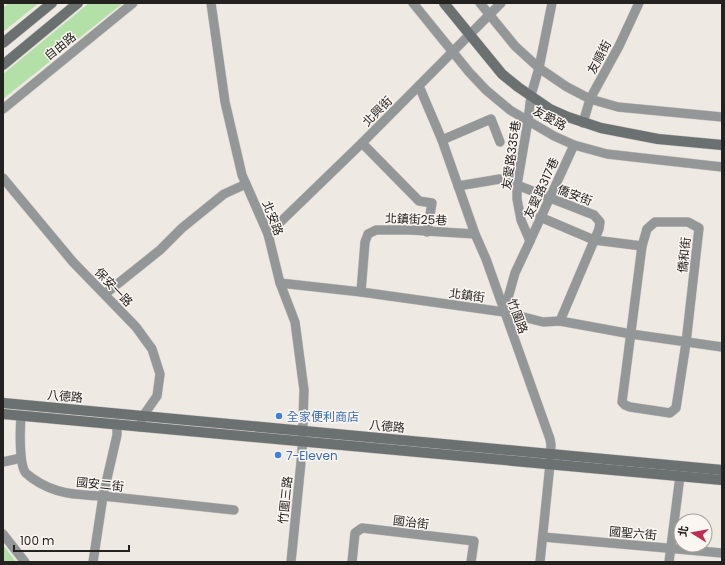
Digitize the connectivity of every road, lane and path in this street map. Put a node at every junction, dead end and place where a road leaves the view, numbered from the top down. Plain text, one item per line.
1 (52, 3) edge
2 (78, 3) edge
3 (133, 3) edge
4 (211, 3) edge
5 (413, 3) edge
6 (444, 3) edge
7 (480, 3) edge
8 (501, 3) edge
9 (552, 3) edge
10 (639, 3) edge
11 (490, 15) junction
12 (471, 34) junction
13 (3, 43) edge
14 (453, 52) junction
15 (3, 65) edge
16 (539, 68) junction
17 (419, 86) junction
18 (531, 95) junction
19 (590, 100) junction
20 (3, 109) edge
21 (722, 117) edge
22 (528, 121) junction
23 (584, 122) junction
24 (442, 140) junction
25 (500, 142) dead end
26 (362, 143) junction
27 (574, 145) junction
28 (722, 145) edge
29 (722, 167) edge
30 (3, 178) edge
31 (246, 184) junction
32 (517, 184) junction
33 (458, 186) junction
34 (550, 198) junction
35 (540, 217) junction
36 (427, 232) junction
37 (268, 234) junction
38 (475, 234) junction
39 (594, 240) junction
40 (530, 241) junction
41 (642, 246) junction
42 (280, 282) junction
43 (361, 292) junction
44 (105, 294) junction
45 (504, 312) junction
46 (560, 321) junction
47 (631, 334) junction
48 (686, 343) junction
49 (722, 347) edge
50 (3, 403) edge
51 (3, 414) edge
52 (21, 416) junction
53 (143, 416) junction
54 (117, 424) junction
55 (140, 427) junction
56 (302, 436) junction
57 (550, 453) junction
58 (21, 458) junction
59 (3, 462) edge
60 (550, 464) junction
61 (722, 470) edge
62 (680, 476) junction
63 (722, 480) edge
64 (103, 496) junction
65 (234, 510) dead end
66 (3, 534) edge
67 (543, 537) junction
68 (671, 549) junction
69 (722, 553) edge
70 (25, 562) edge
71 (93, 562) edge
72 (291, 562) edge
73 (352, 562) edge
74 (471, 562) edge
75 (540, 562) edge
76 (669, 562) edge

1 - 13 street
2 - 15 street, 自由路
3 - 20 street, 自由路
4 - 31 street, 北安路
5 - 14 street, 友愛路
6 - 12 street, 友愛路
7 - 11 street
8 - 11 street, 北興街
9 - 16 street, 友愛路335巷
10 - 19 street, 友順街
11 - 12 street, 北興街
11 - 16 street
12 - 14 street, 北興街
12 - 18 street, 友愛路
14 - 17 street, 北興街
14 - 22 street, 友愛路
16 - 18 street, 友愛路335巷
16 - 19 street
17 - 24 street, 竹圍路
17 - 26 street, 北興街
18 - 22 street, 友愛路335巷
18 - 23 street, 友愛路
19 - 21 street
19 - 23 street, 友順街
22 - 27 street, 友愛路
22 - 32 street, 友愛路335巷
23 - 28 street, 友愛路
24 - 25 street
24 - 33 street, 竹圍路
26 - 36 street
26 - 37 street, 北興街
27 - 29 street, 友愛路
27 - 34 street, 友愛路317巷
30 - 44 street, 保安一路
31 - 37 street, 北安路
31 - 44 street
32 - 33 street, 僑安街
32 - 34 street, 僑安街
32 - 40 street, 友愛路335巷
33 - 38 street, 竹圍路
34 - 35 street, 友愛路317巷
34 - 39 street, 僑安街
35 - 39 street
35 - 40 street, 友愛路317巷
36 - 38 street, 北鎮街25巷
36 - 43 street, 北鎮街25巷
37 - 42 street, 北安路
38 - 45 street, 竹圍路
39 - 41 street
39 - 46 street, 僑安街
40 - 45 street
41 - 47 street, 僑和街
41 - 48 street, 僑和街
42 - 43 street, 北鎮街
42 - 56 street, 北安路
43 - 45 street, 北鎮街
44 - 53 street, 保安一路
45 - 46 street, 北鎮街
45 - 57 street, 竹圍路
46 - 47 street, 北鎮街
47 - 48 street, 北鎮街
47 - 48 street, 僑和街
48 - 49 street, 北鎮街
50 - 53 street, 八德路
51 - 52 street, 八德路
52 - 54 street, 八德路
52 - 58 street, 國安二街
53 - 55 street, 保安一路
53 - 56 street, 八德路
54 - 55 street, 八德路
54 - 64 street
55 - 56 street, 八德路
56 - 57 street, 八德路
56 - 60 street, 八德路
56 - 72 street, 竹圍三路
57 - 60 street, 竹圍路
57 - 61 street, 八德路
58 - 59 street
58 - 64 street, 國安二街
60 - 62 street, 八德路
60 - 67 street, 竹圍路
62 - 63 street, 八德路
62 - 68 street
64 - 65 street, 國安二街
64 - 71 street
66 - 70 street
67 - 68 street, 國聖六街
67 - 75 street, 竹圍路
68 - 69 street, 國聖六街
68 - 76 street
73 - 74 street, 國治街

